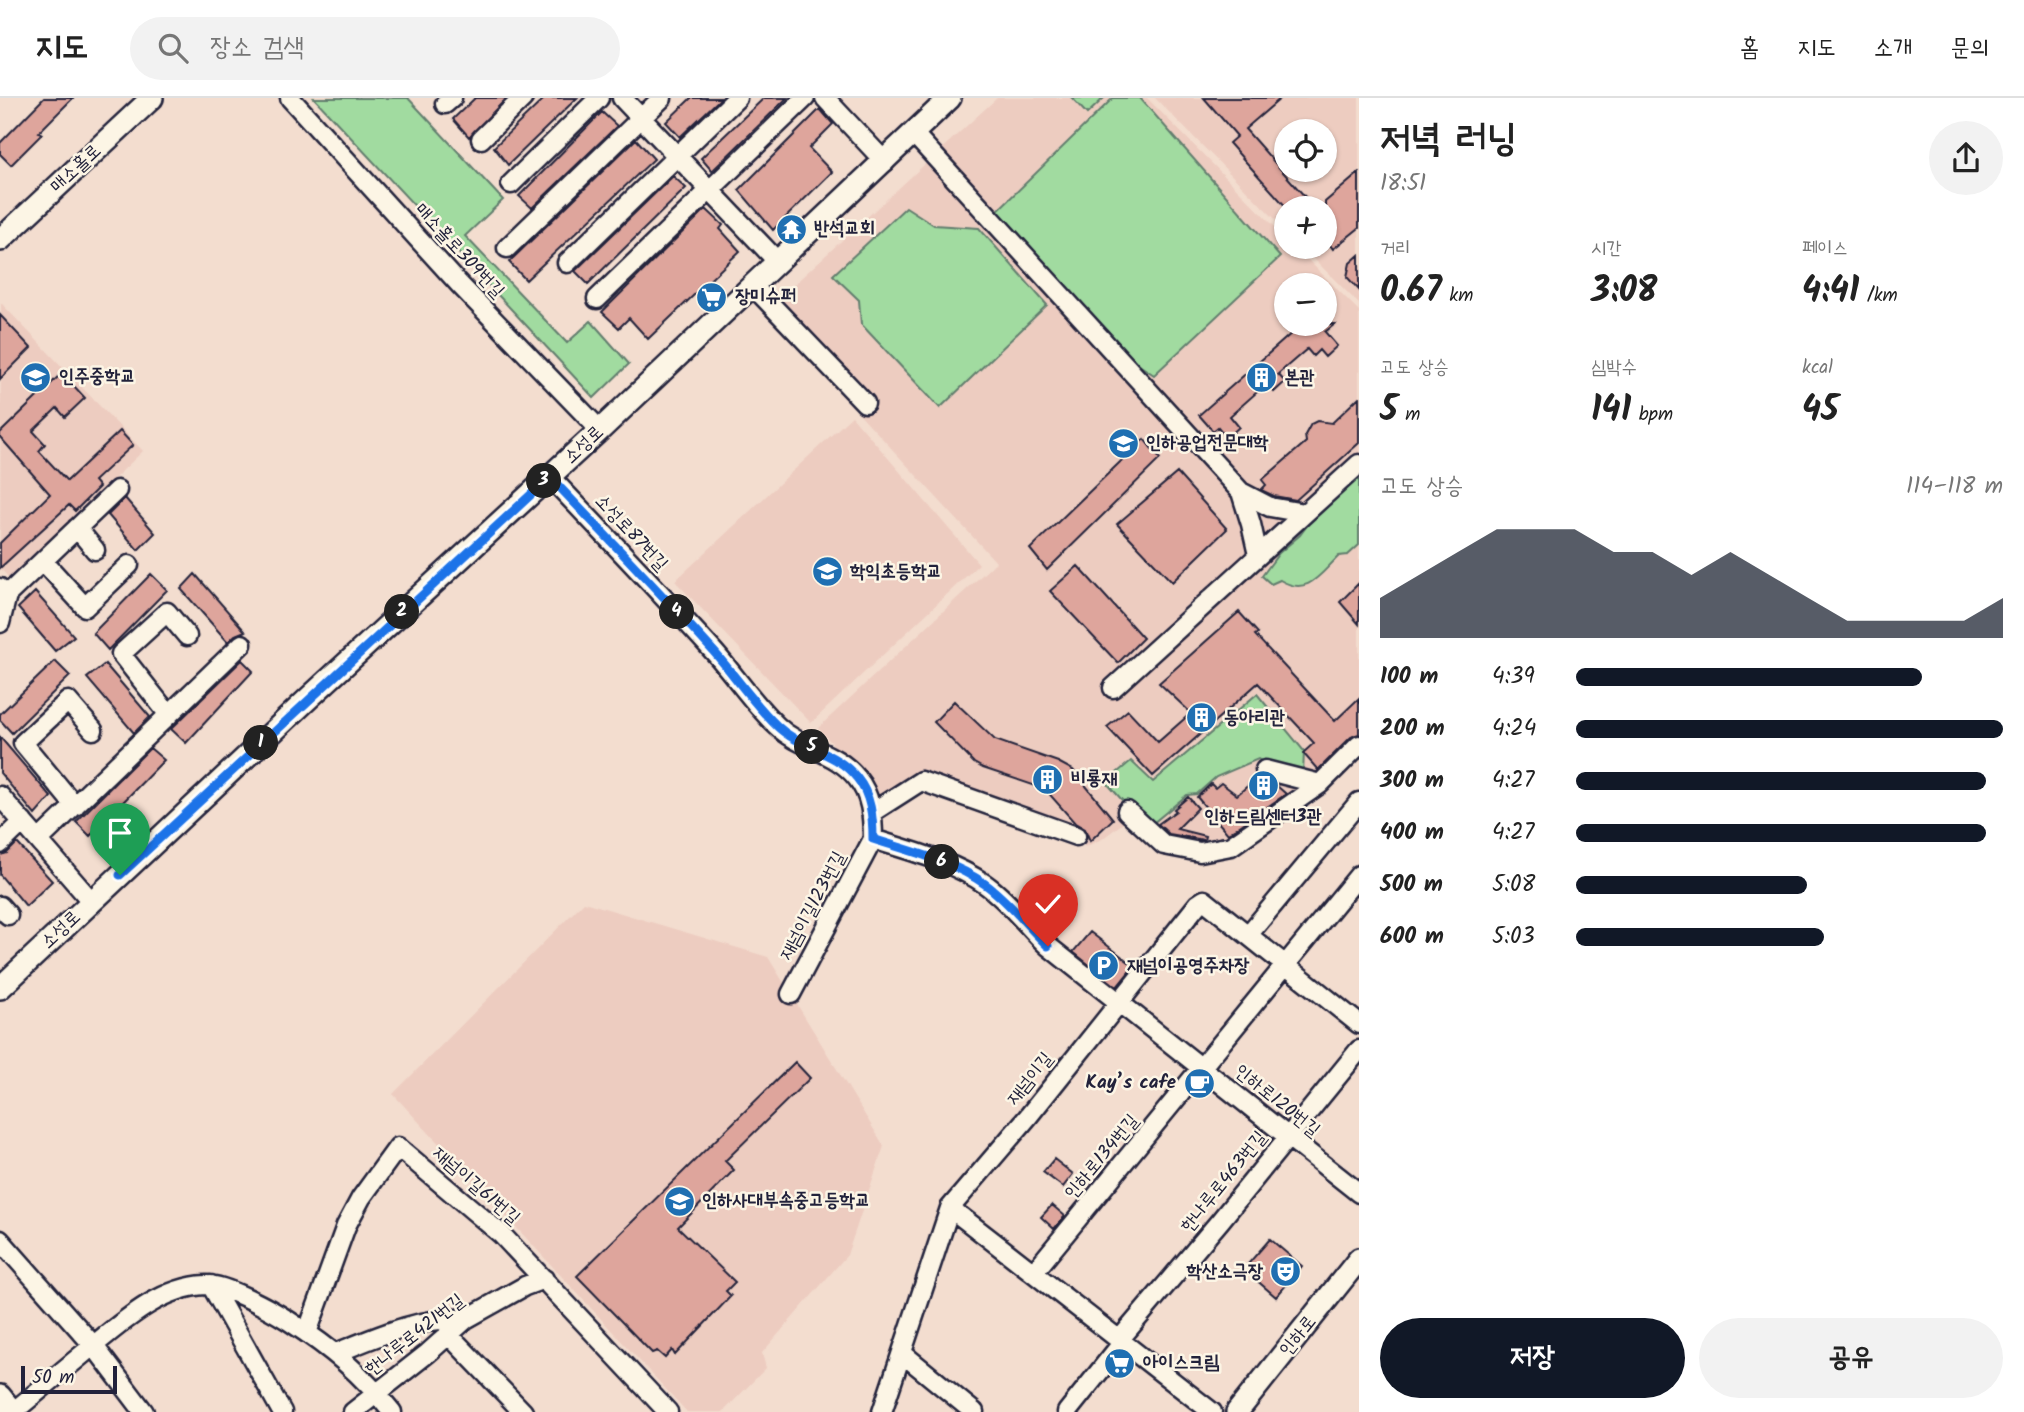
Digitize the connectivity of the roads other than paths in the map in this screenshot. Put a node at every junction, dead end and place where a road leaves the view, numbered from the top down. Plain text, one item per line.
1 (152, 98) edge
2 (290, 98) edge
3 (523, 98) edge
4 (598, 98) edge
5 (622, 98) edge
6 (662, 98) edge
7 (737, 98) edge
8 (805, 98) edge
9 (825, 98) edge
10 (950, 98) edge
11 (641, 118) junction
12 (914, 134) junction
13 (481, 139) dead end
14 (677, 156) junction
15 (885, 162) junction
16 (511, 184) dead end
17 (710, 191) junction
18 (0, 240) edge
19 (507, 248) dead end
20 (778, 262) junction
21 (567, 263) dead end
22 (753, 286) junction
23 (597, 299) dead end
24 (865, 403) dead end
25 (600, 430) junction
26 (1359, 464) edge
27 (550, 477) junction
28 (117, 489) dead end
29 (1241, 492) junction
30 (1304, 513) junction
31 (77, 528) junction
32 (96, 550) dead end
33 (1258, 555) junction
34 (43, 561) junction
35 (129, 565) dead end
36 (3, 591) edge
37 (0, 623) edge
38 (187, 636) dead end
39 (242, 644) dead end
40 (1113, 688) dead end
41 (169, 715) junction
42 (93, 730) dead end
43 (1359, 745) edge
44 (1265, 770) dead end
45 (921, 780) junction
46 (1320, 784) junction
47 (0, 796) edge
48 (1359, 802) edge
49 (75, 806) junction
50 (1127, 811) dead end
51 (871, 813) junction
52 (23, 822) junction
53 (873, 839) junction
54 (39, 841) junction
55 (0, 844) edge
56 (1359, 875) edge
57 (92, 902) junction
58 (1248, 935) junction
59 (1286, 966) junction
60 (0, 988) edge
61 (790, 994) dead end
62 (1119, 1002) junction
63 (1359, 1024) edge
64 (1359, 1050) edge
65 (1203, 1068) junction
66 (1289, 1137) junction
67 (1359, 1193) edge
68 (950, 1208) junction
69 (0, 1240) edge
70 (1359, 1259) edge
71 (1034, 1272) junction
72 (544, 1279) junction
73 (211, 1285) junction
74 (466, 1319) junction
75 (307, 1333) junction
76 (448, 1334) junction
77 (1121, 1340) junction
78 (94, 1346) junction
79 (336, 1353) junction
80 (903, 1354) junction
81 (376, 1392) junction
82 (0, 1396) edge
83 (13, 1412) edge
84 (144, 1412) edge
85 (282, 1412) edge
86 (354, 1412) edge
87 (392, 1412) edge
88 (523, 1412) edge
89 (668, 1412) edge
90 (881, 1412) edge
91 (974, 1412) edge
92 (1067, 1412) edge
93 (1212, 1412) edge
94 (1237, 1412) edge

1 - 18 main road, 매소홀로
2 - 25 street, 매소홀로309번길
3 - 13 street
4 - 16 street
5 - 11 street
6 - 11 street
7 - 14 street
8 - 17 street
9 - 15 street
10 - 12 main road, 소성로
11 - 14 street
11 - 19 street
12 - 15 main road, 소성로
12 - 29 street
14 - 17 street
14 - 21 street
15 - 20 main road, 소성로
17 - 20 street
17 - 23 street
20 - 22 main road, 소성로
22 - 24 street
22 - 25 main road, 소성로
25 - 27 main road, 소성로
26 - 30 street
27 - 51 street, 소성로87번길
27 - 57 main road, 소성로
28 - 31 street
29 - 30 street
29 - 33 street
30 - 33 street
31 - 32 street
31 - 34 street
33 - 40 street
34 - 35 street
34 - 36 street
36 - 37 street
38 - 41 street
39 - 41 street
41 - 49 street
42 - 49 street
43 - 46 street
44 - 46 street
45 - 45 street
45 - 51 street
46 - 50 street
47 - 52 street
48 - 58 street
49 - 54 street
51 - 53 street
52 - 54 street
52 - 55 street
53 - 61 street, 재넘이길123번길
53 - 62 street
54 - 57 street
56 - 59 street
57 - 60 main road, 소성로
58 - 59 street, 재넘이길
58 - 62 street, 재넘이길
59 - 63 street, 재넘이길
59 - 65 street, 인하로120번길
62 - 65 street, 인하로120번길
62 - 68 street, 재넘이길
64 - 66 street, 한나루로463번길
65 - 66 street, 인하로120번길
65 - 71 street, 인하로134번길
66 - 67 street, 인하로120번길
66 - 77 street, 한나루로463번길
68 - 71 street
68 - 80 street, 재넘이길
69 - 78 street
70 - 94 main road, 인하로
71 - 77 street
72 - 74 street, 한나루로421번길
72 - 75 street, 재넘이길61번길
72 - 89 street, 재넘이길61번길
73 - 75 street
73 - 78 street
73 - 85 street
74 - 76 street, 한나루로421번길
74 - 79 street
75 - 79 street
76 - 81 street, 한나루로421번길
76 - 88 street
77 - 92 street, 한나루로463번길
77 - 93 street
78 - 83 street
78 - 84 street
79 - 81 street
80 - 90 street, 재넘이길
80 - 91 street
81 - 86 street, 한나루로421번길
81 - 87 street
82 - 83 main road

